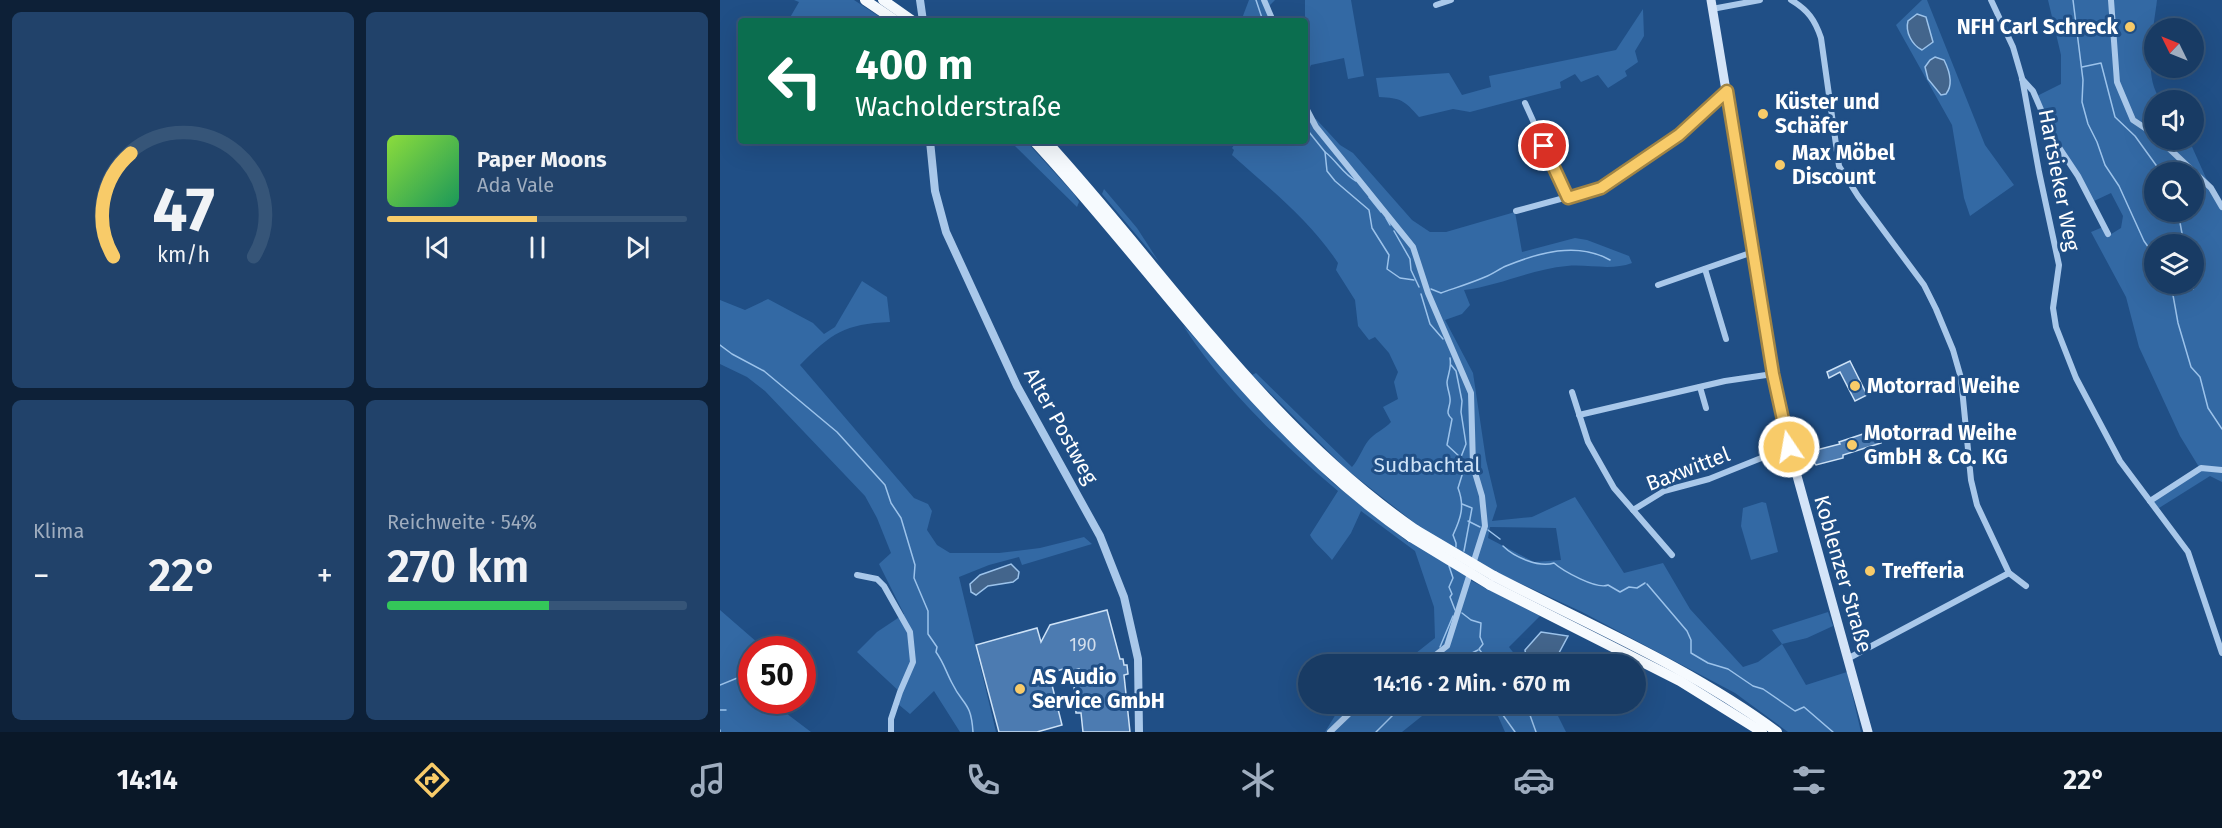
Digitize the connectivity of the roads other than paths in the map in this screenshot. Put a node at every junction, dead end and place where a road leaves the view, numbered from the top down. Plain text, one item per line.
1 (865, 0) edge
2 (883, 0) edge
3 (1264, 0) edge
4 (1451, 0) edge
5 (1760, 0) edge
6 (1791, 0) edge
7 (1992, 0) edge
8 (2111, 0) edge
9 (921, 2) edge
10 (1436, 5) dead end
11 (1712, 5) edge
12 (892, 18) edge
13 (909, 18) edge
14 (923, 18) edge
15 (1272, 18) edge
16 (2022, 78) junction
17 (1727, 91) junction
18 (1525, 103) dead end
19 (1308, 112) edge
20 (2144, 127) edge
21 (930, 144) edge
22 (1037, 144) edge
23 (1049, 144) edge
24 (2171, 150) edge
25 (1568, 198) junction
26 (2222, 207) edge
27 (1516, 211) dead end
28 (2108, 234) dead end
29 (1753, 252) junction
30 (1705, 269) junction
31 (1658, 285) dead end
32 (1726, 339) dead end
33 (1773, 374) junction
34 (1700, 387) junction
35 (1572, 392) dead end
36 (1706, 408) dead end
37 (1579, 415) junction
38 (1789, 447) junction
39 (2222, 470) edge
40 (2150, 501) junction
41 (1633, 510) junction
42 (1414, 534) junction
43 (1672, 555) dead end
44 (2009, 573) junction
45 (856, 575) dead end
46 (1492, 581) junction
47 (2026, 586) dead end
48 (2222, 652) edge
49 (1437, 654) edge
50 (1849, 658) junction
51 (1349, 714) edge
52 (891, 732) edge
53 (1140, 732) edge
54 (1330, 732) edge
55 (1762, 732) edge
56 (1777, 732) edge
57 (1868, 732) edge

1 - 12 highway
2 - 13 highway
3 - 15 street
4 - 10 street
5 - 11 street
6 - 44 street
7 - 16 street, Hartsieker Weg
8 - 20 street
9 - 14 street
11 - 17 main road, Koblenzer Straße
16 - 28 street
16 - 40 street, Hartsieker Weg
17 - 25 street
17 - 29 main road, Koblenzer Straße
18 - 25 street
19 - 49 street
21 - 53 street, Alter Postweg
22 - 42 highway
23 - 42 highway
24 - 26 street
25 - 27 street
29 - 30 street
29 - 33 main road, Koblenzer Straße
30 - 31 street
30 - 32 street
33 - 34 street
33 - 38 main road, Koblenzer Straße
34 - 36 street
34 - 37 street
35 - 37 street
37 - 41 street
38 - 41 street, Baxwittel
38 - 50 main road, Koblenzer Straße
39 - 40 street
40 - 48 street, Hartsieker Weg
41 - 43 street
42 - 46 highway, bridge
44 - 47 street
44 - 50 street
45 - 52 street
46 - 55 highway
46 - 56 highway
50 - 57 main road, Koblenzer Straße
51 - 54 street

